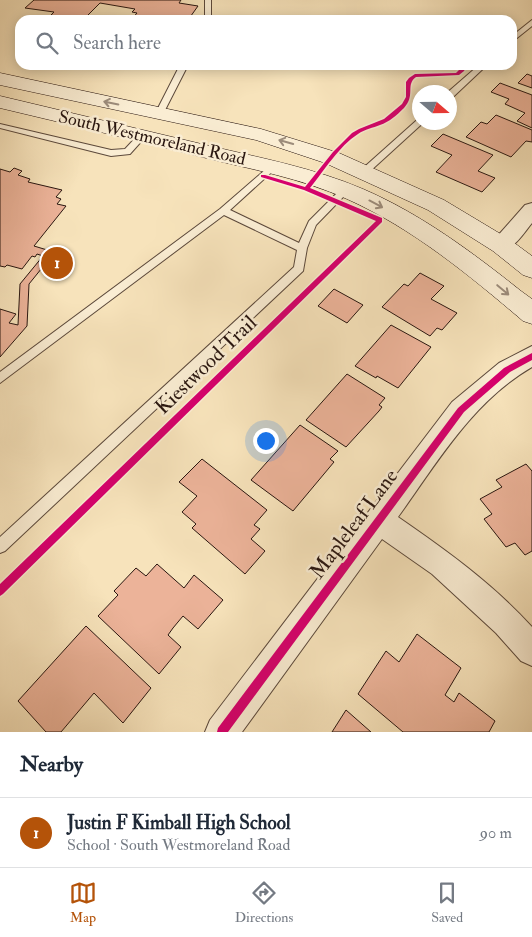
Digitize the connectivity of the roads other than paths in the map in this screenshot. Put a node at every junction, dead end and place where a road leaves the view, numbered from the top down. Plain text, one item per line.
1 (208, 0) edge
2 (208, 15) edge
3 (532, 22) edge
4 (517, 36) edge
5 (181, 70) edge
6 (478, 70) edge
7 (0, 79) edge
8 (457, 89) edge
9 (0, 102) edge
10 (159, 114) junction
11 (0, 126) edge
12 (412, 129) edge
13 (143, 135) junction
14 (272, 167) junction
15 (364, 172) junction
16 (345, 190) junction
17 (532, 210) edge
18 (223, 211) junction
19 (501, 245) junction
20 (302, 248) junction
21 (532, 269) edge
22 (532, 314) edge
23 (532, 356) edge
24 (0, 378) edge
25 (378, 520) junction
26 (2, 541) edge
27 (532, 650) edge
28 (222, 732) edge

1 - 2 lane
3 - 4 lane
5 - 10 lane
6 - 8 lane
10 -> 7 main road, South Westmoreland Road
9 - 13 main road, South Westmoreland Road
15 -> 10 main road, South Westmoreland Road
11 - 13 lane
12 - 15 lane
13 - 14 main road, South Westmoreland Road
14 - 15 main road
14 - 16 main road, South Westmoreland Road
14 - 18 lane
15 - 19 main road, South Westmoreland Road
16 - 20 lane
16 -> 22 main road, South Westmoreland Road
17 - 19 street
18 - 20 lane
18 - 24 lane
19 - 21 main road, South Westmoreland Road
20 - 26 lane
23 - 25 street, Mapleleaf Lane
25 - 27 street
25 - 28 street, Mapleleaf Lane

